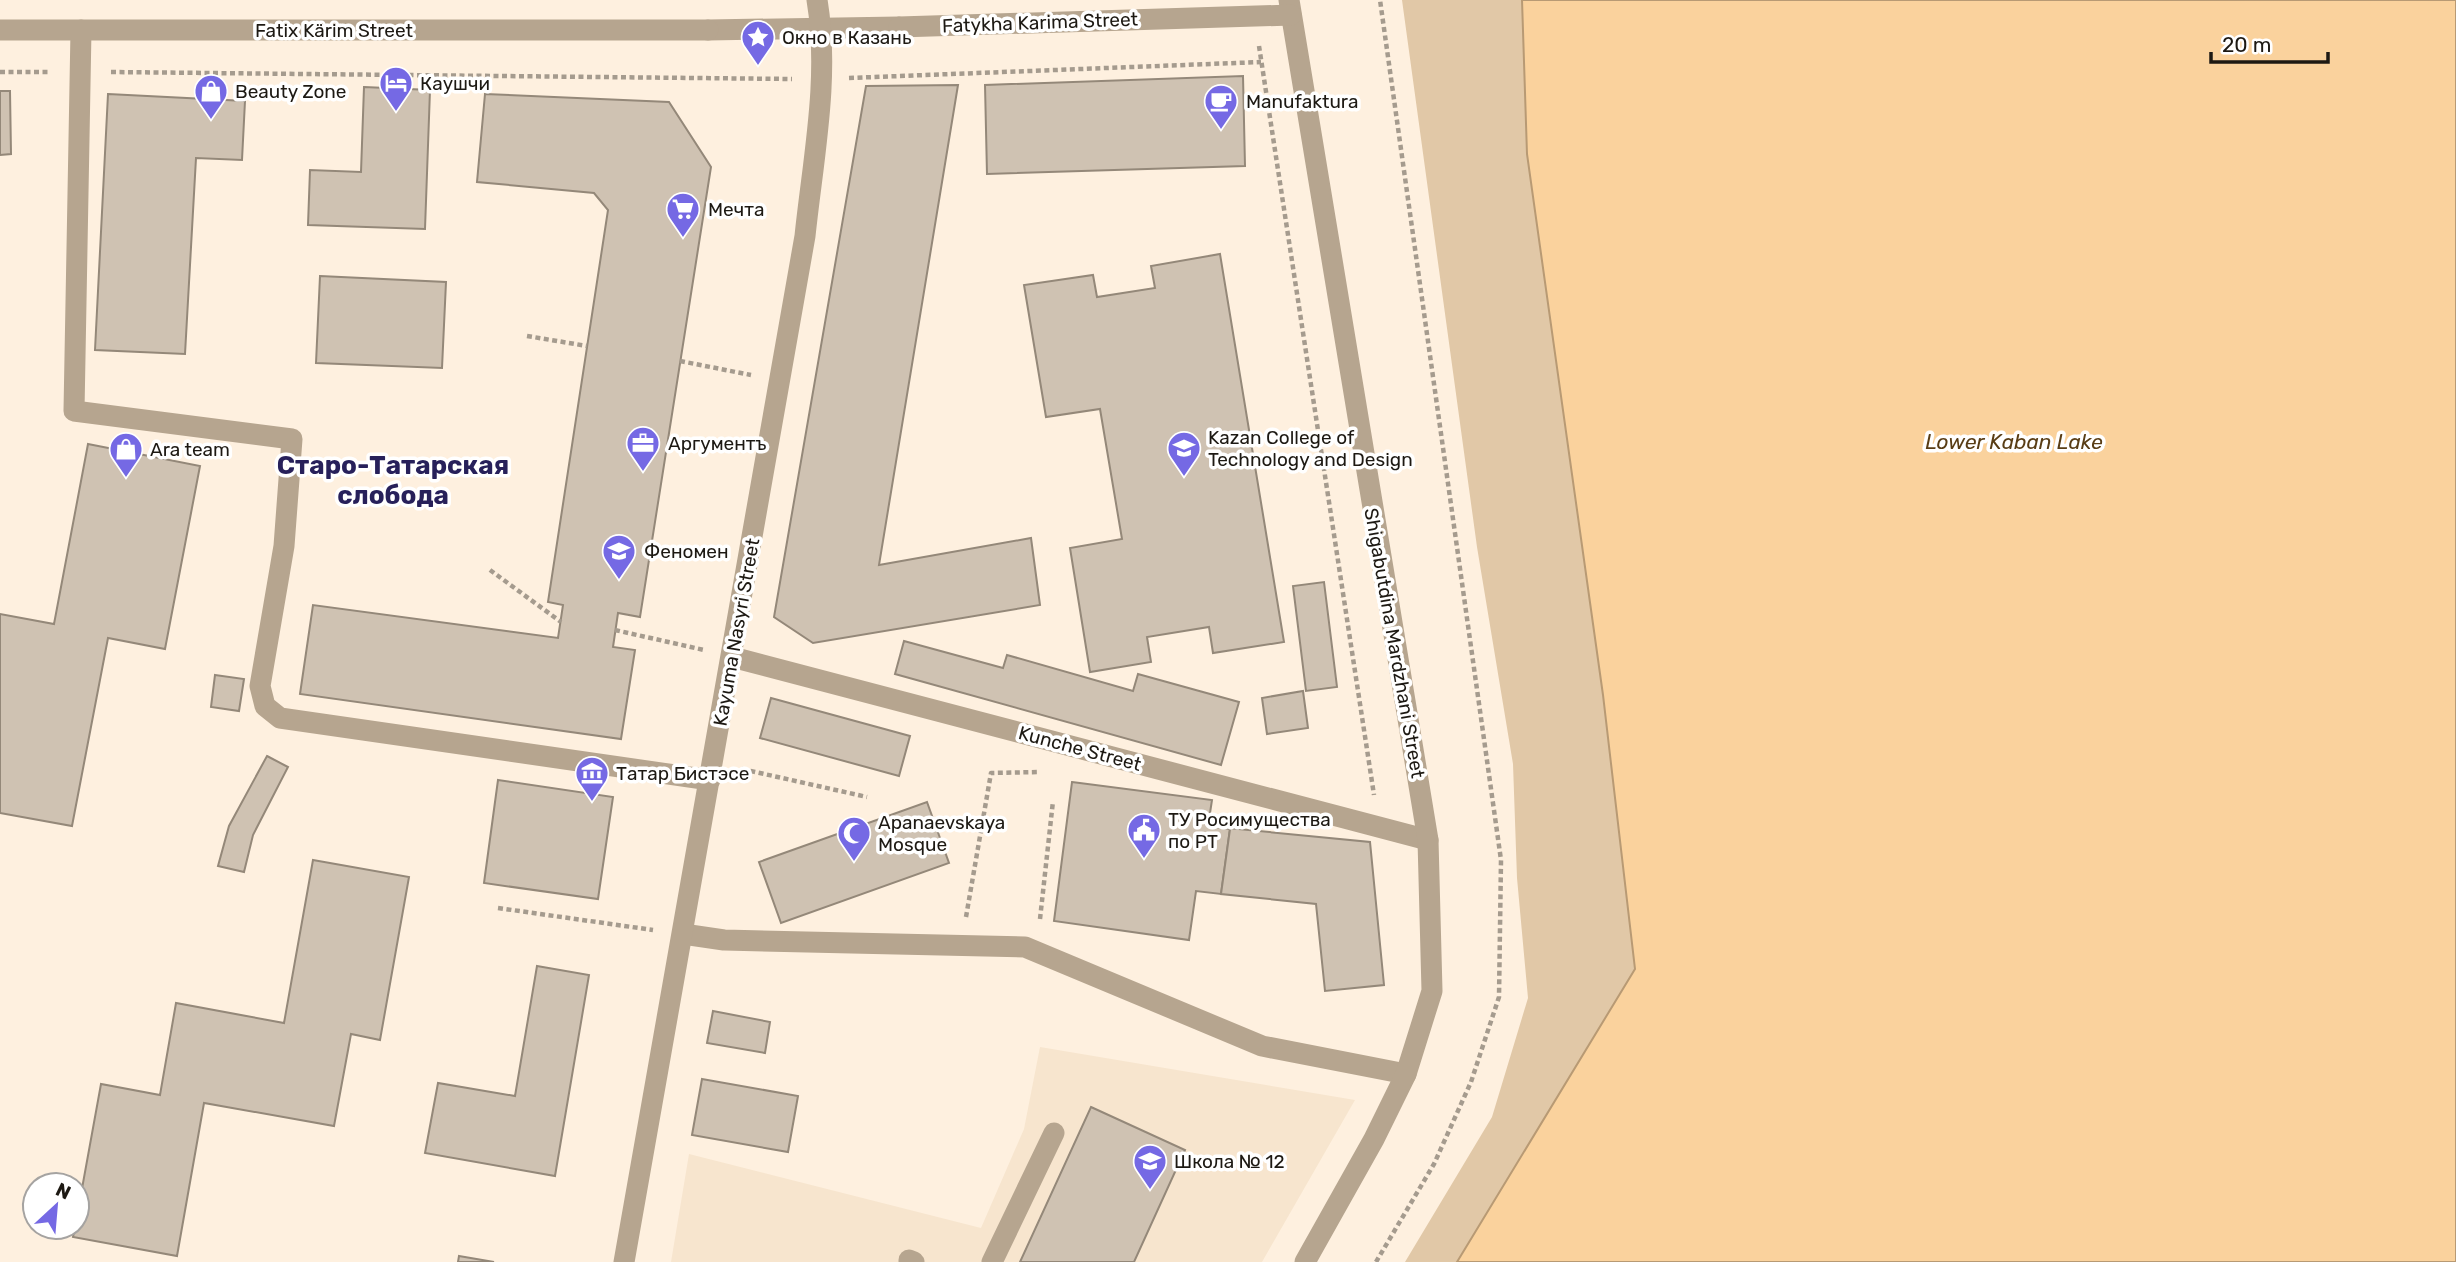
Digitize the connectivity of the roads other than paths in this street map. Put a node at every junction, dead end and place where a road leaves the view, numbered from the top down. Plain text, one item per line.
1 (817, 0) edge
2 (1290, 7) edge
3 (822, 28) junction
4 (0, 30) edge
5 (81, 30) junction
6 (732, 657) junction
7 (712, 772) junction
8 (1428, 840) junction
9 (683, 934) junction
10 (1406, 1074) junction
11 (1054, 1132) dead end
12 (624, 1262) edge
13 (909, 1262) edge
14 (914, 1262) edge
15 (992, 1262) edge
16 (1305, 1262) edge

1 - 3 street, Kayuma Nasyri Street
2 - 3 street, Fatykha Karima Street
2 - 8 street, Shigabutdina Mardzhani Street
3 - 5 street, Fatykha Karima Street
3 - 6 street, Kayuma Nasyri Street
4 - 5 street, Fatykha Karima Street
5 - 7 street
6 - 7 street, Kayuma Nasyri Street
6 - 8 street, Kunche Street
7 - 9 street, Kayuma Nasyri Street
8 - 10 street, Shigabutdina Mardzhani Street
9 - 10 street
9 - 12 street, Kayuma Nasyri Street
10 - 16 street, Shigabutdina Mardzhani Street
11 - 15 street
13 - 14 street

